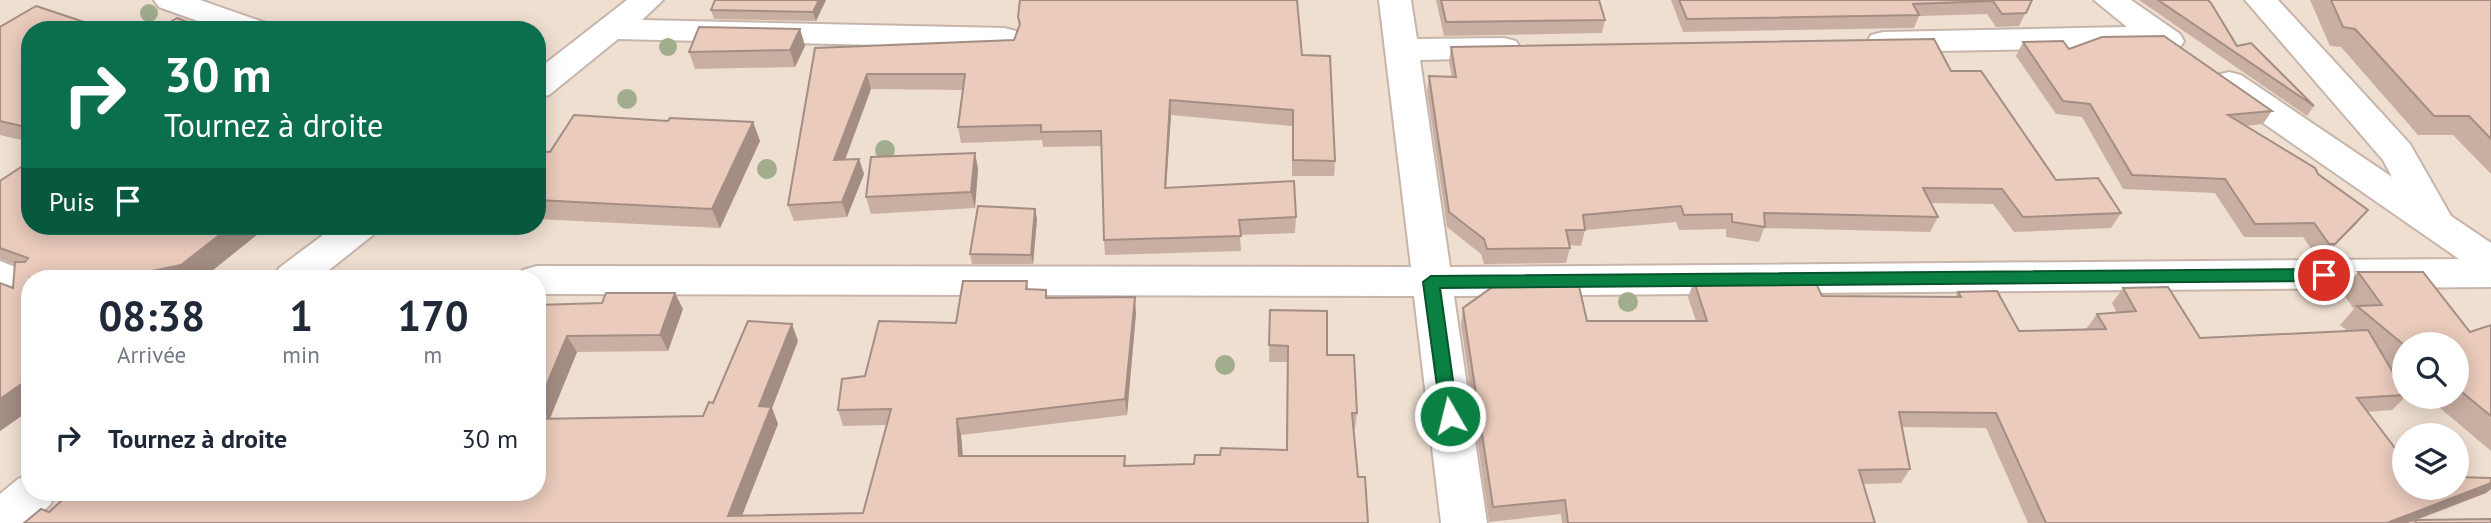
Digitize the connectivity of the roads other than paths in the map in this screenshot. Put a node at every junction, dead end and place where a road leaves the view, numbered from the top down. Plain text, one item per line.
1 (170, 0) edge
2 (647, 0) edge
3 (1395, 0) edge
4 (2110, 0) edge
5 (2261, 0) edge
6 (230, 21) edge
7 (610, 29) junction
8 (2161, 37) junction
9 (1004, 38) edge
10 (1857, 42) edge
11 (1540, 48) edge
12 (1402, 50) junction
13 (546, 80) edge
14 (2437, 223) junction
15 (348, 235) edge
16 (2491, 261) edge
17 (303, 270) edge
18 (2491, 273) edge
19 (0, 275) edge
20 (546, 280) edge
21 (1431, 282) junction
22 (21, 285) edge
23 (23, 501) edge
24 (0, 521) edge
25 (1464, 523) edge

1 - 6 street
2 - 7 street
3 - 12 street
4 - 8 street
5 - 14 street
7 - 9 street
7 - 13 street
8 - 10 street
8 - 14 street
11 - 12 street
12 - 21 street
14 - 16 street
15 - 17 street
18 - 21 street
19 - 22 street
20 - 21 street
21 - 25 street
23 - 24 street

